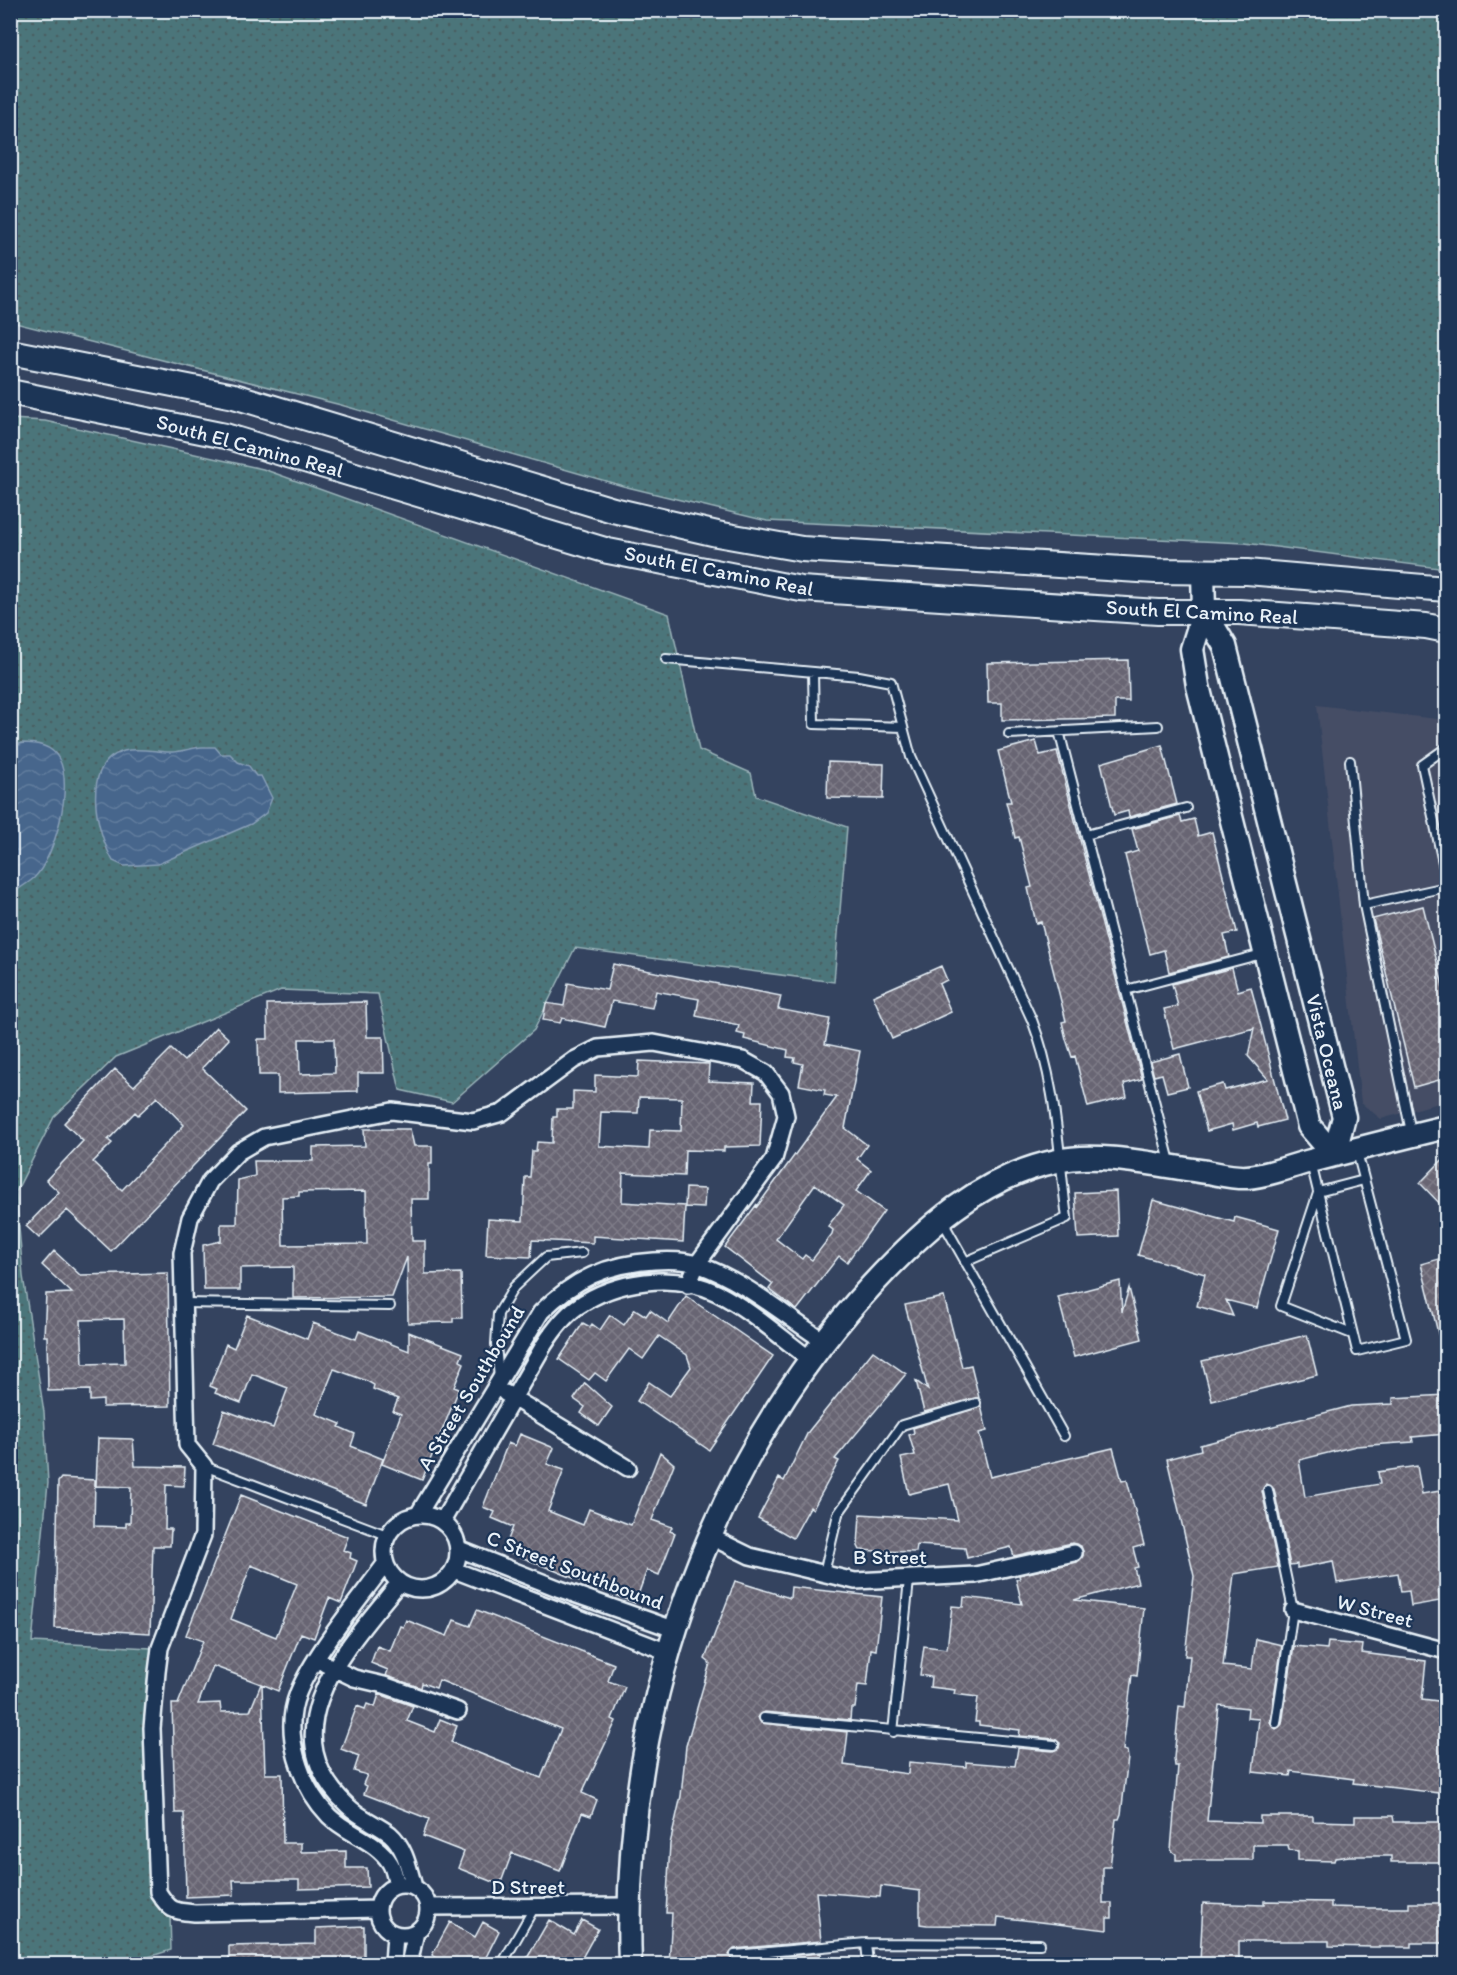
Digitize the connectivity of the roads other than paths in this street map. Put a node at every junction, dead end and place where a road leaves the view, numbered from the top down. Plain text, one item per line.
1 (10, 352) edge
2 (10, 392) edge
3 (1203, 572) junction
4 (1446, 589) edge
5 (1204, 611) junction
6 (1446, 630) edge
7 (666, 658) dead end
8 (813, 672) junction
9 (1158, 726) dead end
10 (903, 727) junction
11 (1059, 731) junction
12 (1009, 734) dead end
13 (1446, 748) edge
14 (1350, 761) dead end
15 (1186, 808) dead end
16 (1086, 835) junction
17 (1446, 877) edge
18 (1446, 887) edge
19 (1364, 905) junction
20 (1267, 953) junction
21 (1126, 990) junction
22 (1446, 1127) edge
23 (1411, 1136) junction
24 (1356, 1150) junction
25 (1334, 1155) junction
26 (1059, 1160) junction
27 (1311, 1161) junction
28 (1171, 1167) junction
29 (1364, 1180) junction
30 (1318, 1192) junction
31 (941, 1218) junction
32 (582, 1253) dead end
33 (965, 1262) junction
34 (697, 1264) junction
35 (688, 1285) junction
36 (183, 1303) junction
37 (390, 1306) dead end
38 (1352, 1334) junction
39 (824, 1341) junction
40 (811, 1360) junction
41 (497, 1384) junction
42 (512, 1398) junction
43 (976, 1403) dead end
44 (1064, 1436) dead end
45 (204, 1466) junction
46 (628, 1468) dead end
47 (1268, 1490) dead end
48 (419, 1513) junction
49 (443, 1521) junction
50 (387, 1535) junction
51 (709, 1536) junction
52 (459, 1549) junction
53 (1074, 1553) dead end
54 (385, 1564) junction
55 (454, 1570) junction
56 (824, 1573) junction
57 (909, 1580) junction
58 (399, 1583) junction
59 (1293, 1610) junction
60 (676, 1630) junction
61 (668, 1652) junction
62 (1446, 1652) edge
63 (317, 1659) junction
64 (333, 1669) junction
65 (458, 1711) dead end
66 (764, 1718) dead end
67 (1276, 1723) dead end
68 (893, 1732) junction
69 (1054, 1745) dead end
70 (320, 1766) junction
71 (302, 1774) junction
72 (398, 1885) junction
73 (414, 1887) junction
74 (628, 1906) junction
75 (428, 1907) junction
76 (534, 1908) junction
77 (378, 1909) junction
78 (416, 1932) junction
79 (395, 1934) junction
80 (866, 1943) junction
81 (1040, 1944) dead end
82 (735, 1955) dead end
83 (393, 1965) edge
84 (409, 1965) edge
85 (502, 1965) edge
86 (630, 1965) edge
87 (868, 1965) edge

1 - 3 main road, South El Camino Real
2 - 5 main road, South El Camino Real
3 - 4 main road, South El Camino Real
3 - 5 street, Vista Oceana
5 - 6 main road, South El Camino Real
5 - 20 street, Vista Oceana
5 - 25 street, Vista Oceana
7 - 8 lane
8 - 10 lane
8 - 10 lane
9 - 11 lane
10 - 26 lane
11 - 12 lane
11 - 16 lane
13 - 17 lane
14 - 19 lane
15 - 16 lane
16 - 21 lane
18 - 19 lane
19 - 23 lane
20 - 21 lane
20 - 25 street, Vista Oceana
21 - 28 lane
22 - 23 street
23 - 24 street
24 - 25 street
24 - 29 lane
25 - 27 street
26 - 28 street
26 - 31 street
26 - 33 lane
27 - 28 street
27 - 30 lane
29 - 30 lane
29 - 38 lane
30 - 38 lane
30 - 38 lane
31 - 33 lane
31 - 39 street
32 - 41 lane
33 - 44 lane
34 - 35 street
34 - 36 street
34 - 39 street, A Street Southbound
34 - 41 street, A Street Southbound
35 - 40 street
35 - 42 street
36 - 37 lane
36 - 45 street
39 - 40 street
40 - 51 street
41 - 42 street
41 - 48 street, A Street Southbound
42 - 46 street
42 - 49 street
43 - 56 lane
45 - 50 lane
45 - 77 street
47 - 59 lane
48 - 49 street
48 - 50 street
49 - 52 street
50 - 54 street
51 - 56 street, B Street
51 - 60 street
52 - 55 street
52 - 60 street, C Street Southbound
53 - 57 street, B Street
54 - 58 street
54 - 63 street
55 - 58 street
55 - 61 street
56 - 57 street, B Street
57 - 68 lane
58 - 64 street
59 - 62 street, W Street
59 - 67 lane
60 - 61 street
61 - 74 street
63 - 64 street
63 - 71 street
64 - 65 street
64 - 70 street
66 - 68 lane
68 - 69 lane
70 - 71 street
70 - 73 street
71 - 72 street
72 - 73 street
72 - 77 street
73 - 75 street
74 - 76 street, D Street
74 - 86 street
75 - 76 street, D Street
75 - 78 street
76 - 85 lane
77 - 79 street
78 - 79 street
78 - 84 street
79 - 83 street
80 - 81 lane
80 - 82 lane
80 - 87 lane

